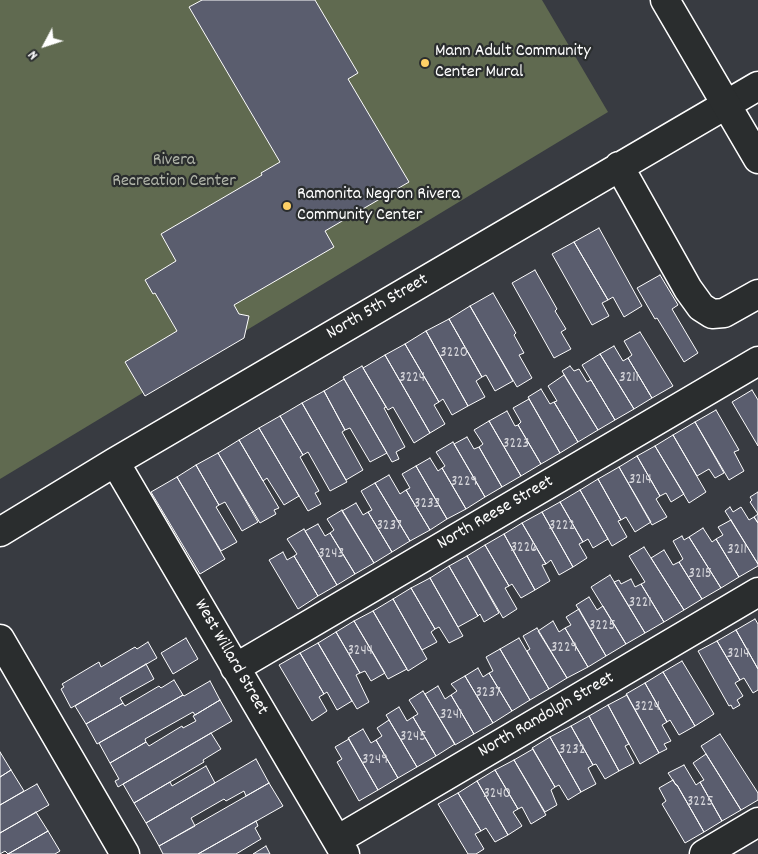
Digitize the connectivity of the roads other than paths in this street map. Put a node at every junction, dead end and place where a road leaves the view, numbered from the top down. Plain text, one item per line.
1 (665, 0) edge
2 (758, 86) edge
3 (726, 104) junction
4 (758, 159) edge
5 (619, 166) junction
6 (758, 294) edge
7 (758, 361) edge
8 (115, 462) junction
9 (0, 532) edge
10 (758, 592) edge
11 (0, 639) edge
12 (235, 668) junction
13 (758, 822) edge
14 (341, 847) edge
15 (125, 854) edge
16 (704, 854) edge

1 - 3 street
2 - 3 street, North 5th Street
3 - 4 street
3 - 5 street, North 5th Street
5 - 6 street
5 - 8 street, North 5th Street
7 - 12 street, North Reese Street
8 - 9 street, North 5th Street
8 - 12 street, West Willard Street
10 - 14 street, North Randolph Street
11 - 15 street
12 - 14 street, West Willard Street
13 - 16 street

